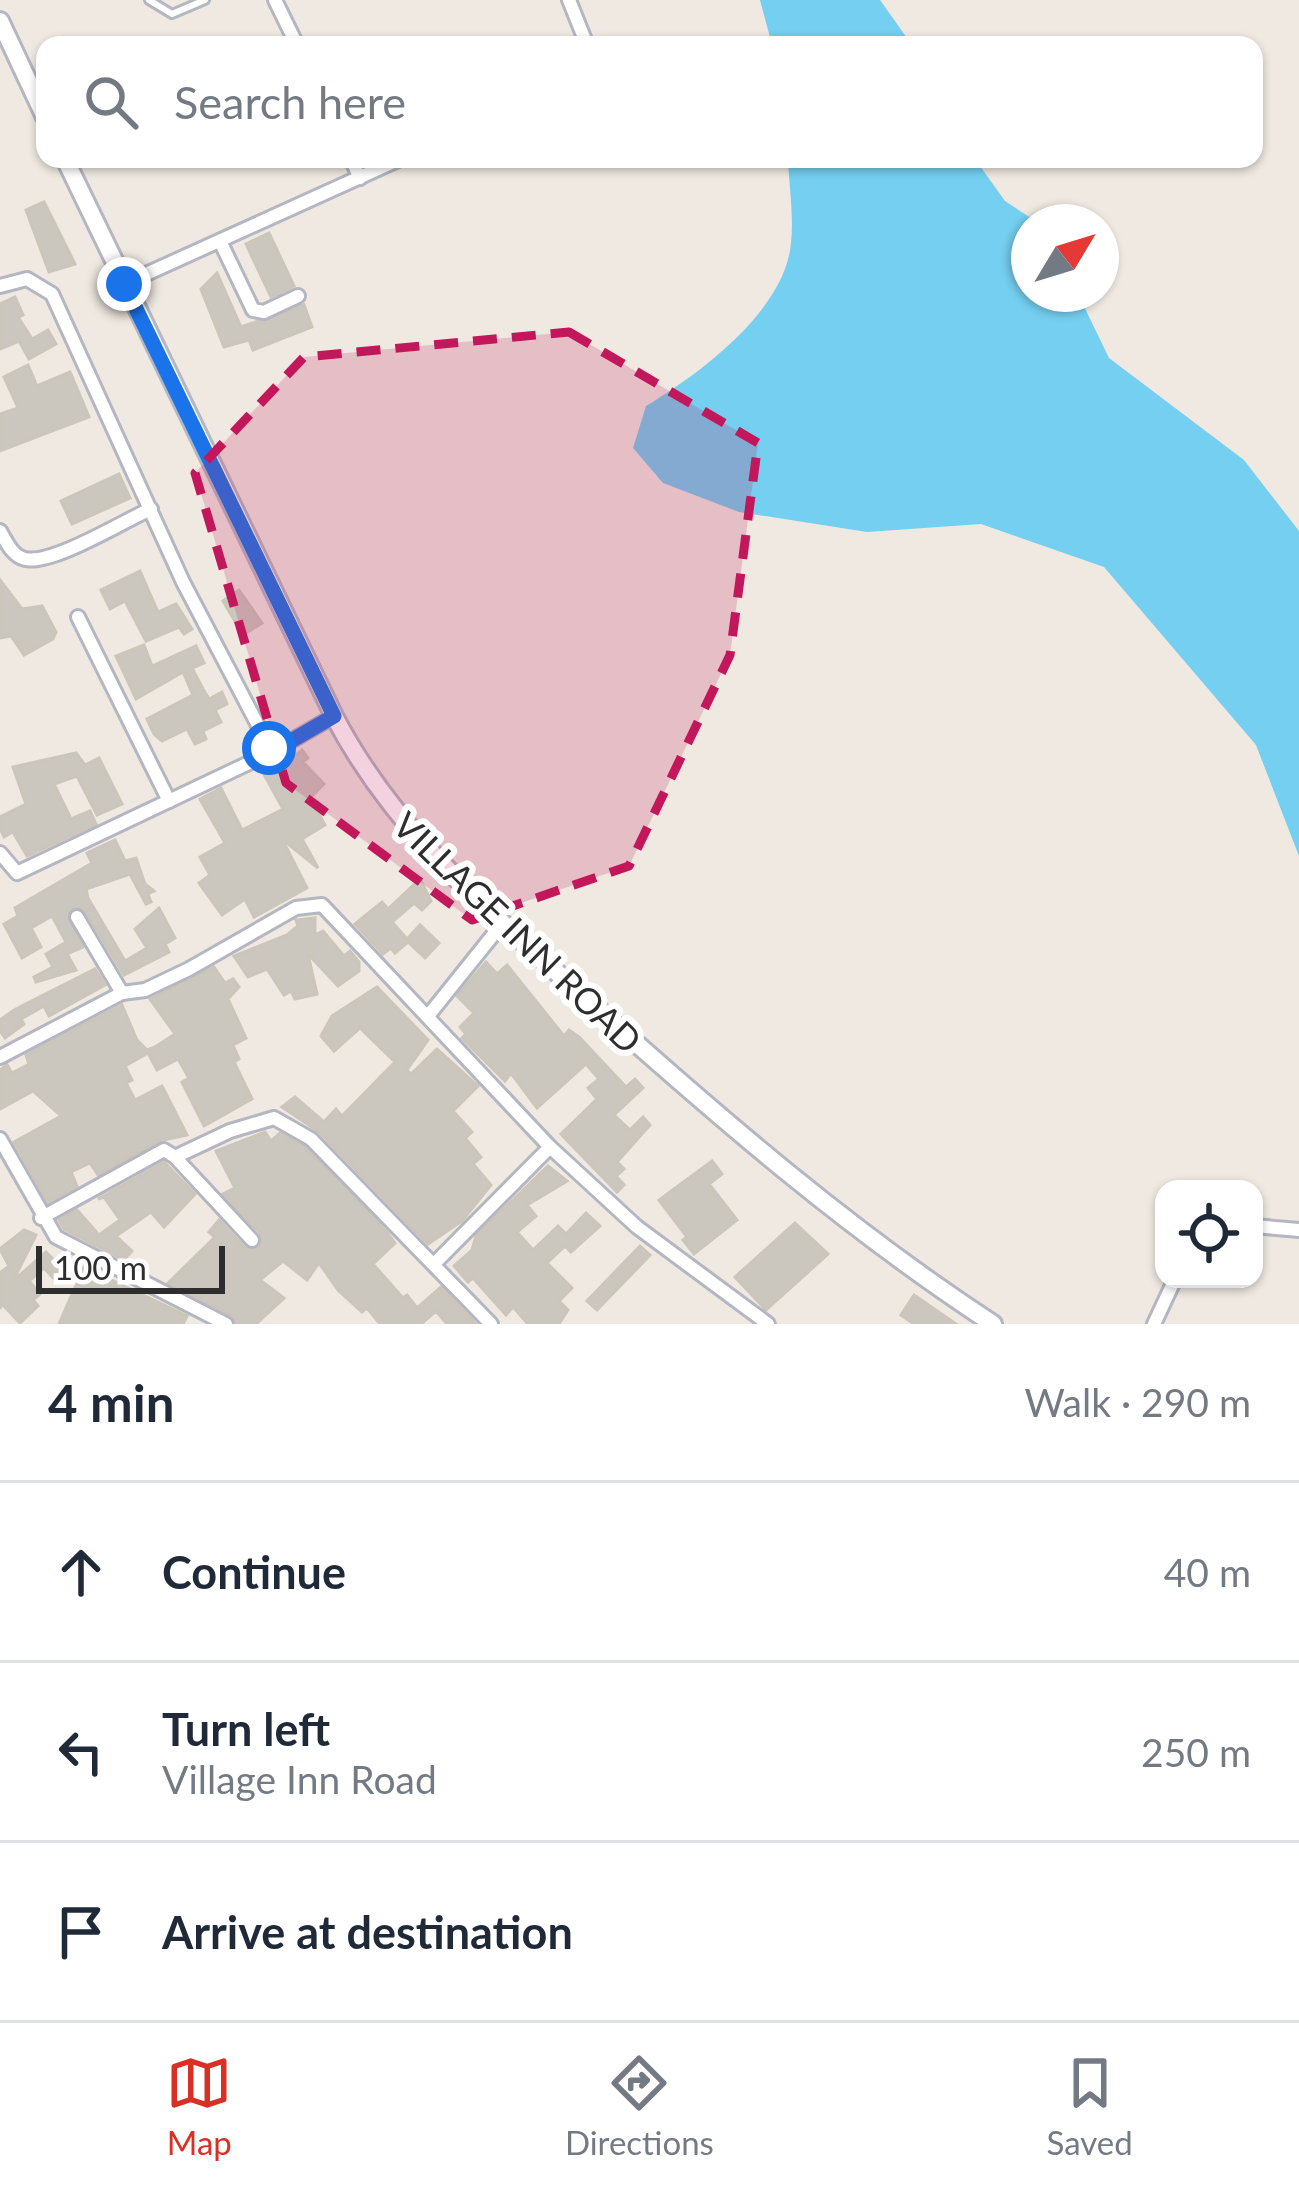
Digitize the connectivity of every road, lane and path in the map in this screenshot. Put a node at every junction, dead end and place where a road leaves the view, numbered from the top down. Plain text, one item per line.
1 (149, 0) edge
2 (205, 0) edge
3 (275, 0) edge
4 (569, 0) edge
5 (0, 21) edge
6 (293, 36) edge
7 (583, 36) edge
8 (36, 98) edge
9 (69, 168) edge
10 (355, 168) edge
11 (381, 168) edge
12 (360, 178) junction
13 (220, 241) junction
14 (124, 284) junction
15 (0, 286) edge
16 (298, 296) dead end
17 (151, 509) junction
18 (0, 531) edge
19 (78, 617) dead end
20 (334, 716) junction
21 (272, 752) junction
22 (170, 801) junction
23 (0, 853) edge
24 (77, 916) dead end
25 (501, 925) junction
26 (122, 993) junction
27 (428, 1016) junction
28 (0, 1057) edge
29 (0, 1139) edge
30 (550, 1147) junction
31 (175, 1157) junction
32 (41, 1218) junction
33 (1263, 1227) edge
34 (1299, 1230) edge
35 (252, 1240) dead end
36 (434, 1263) junction
37 (1171, 1288) edge
38 (765, 1323) edge
39 (226, 1324) edge
40 (491, 1324) edge
41 (993, 1324) edge
42 (1154, 1324) edge

1 - 2 lane
3 - 6 street
4 - 7 street
5 - 8 street
9 - 14 street, VILLAGE INN ROAD
10 - 12 street
11 - 12 street
12 - 13 street
13 - 14 street
13 - 16 street
14 - 20 street, VILLAGE INN ROAD
15 - 17 street
17 - 18 street
17 - 21 street
19 - 22 street
20 - 21 street
20 - 25 street, VILLAGE INN ROAD
21 - 22 street
22 - 23 street
24 - 26 street
25 - 27 street
25 - 41 street, VILLAGE INN ROAD
26 - 27 street
26 - 28 street
27 - 30 street
29 - 32 street
30 - 36 street
30 - 38 street
31 - 32 street
31 - 35 street
31 - 36 street
32 - 39 street
33 - 34 street
36 - 40 street
37 - 42 street

